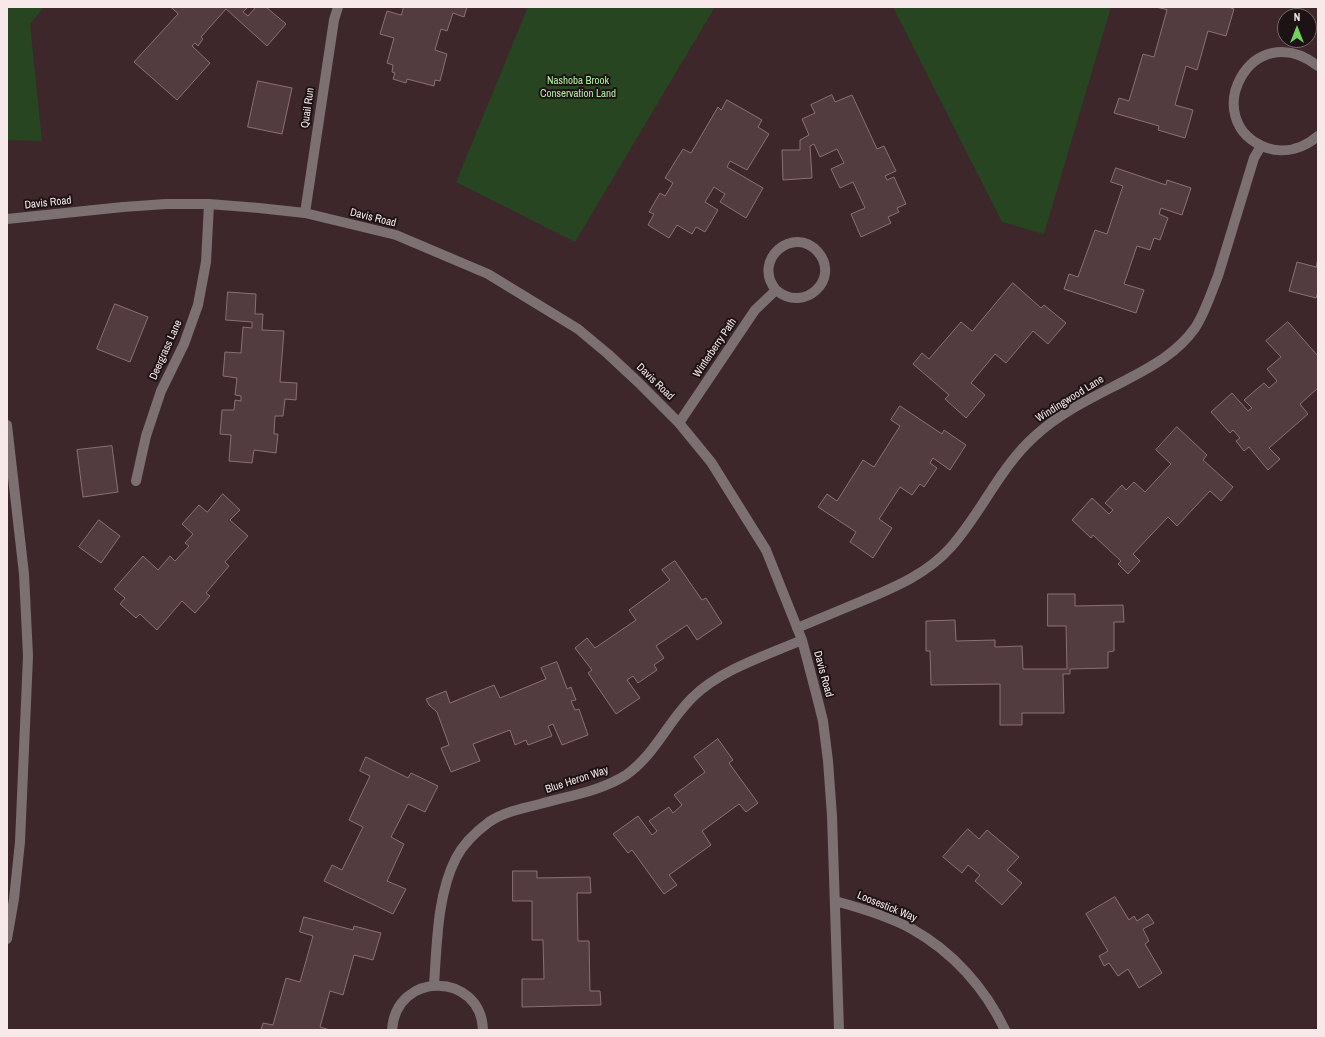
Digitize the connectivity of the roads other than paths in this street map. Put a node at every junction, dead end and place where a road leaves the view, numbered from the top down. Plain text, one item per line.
1 (338, 7) edge
2 (1318, 66) edge
3 (1318, 136) edge
4 (1261, 146) junction
5 (209, 204) junction
6 (305, 213) junction
7 (7, 219) edge
8 (776, 290) junction
9 (679, 423) junction
10 (7, 425) edge
11 (136, 481) dead end
12 (797, 628) junction
13 (802, 640) junction
14 (835, 901) junction
15 (7, 938) edge
16 (434, 985) junction
17 (392, 1030) edge
18 (483, 1030) edge
19 (839, 1030) edge
20 (1006, 1030) edge

1 - 6 street, Quail Run
2 - 4 street
3 - 4 street
4 - 12 street, Windingwood Lane
5 - 6 street, Davis Road
5 - 7 street, Davis Road
5 - 11 street, Deergrass Lane
6 - 9 street, Davis Road
8 - 8 street
8 - 9 street, Winterberry Path
9 - 12 street, Davis Road
10 - 15 street
12 - 13 street, Davis Road
13 - 14 street, Davis Road
13 - 16 street, Blue Heron Way
14 - 19 street, Davis Road
14 - 20 street, Loosestick Way
16 - 17 street
16 - 18 street

